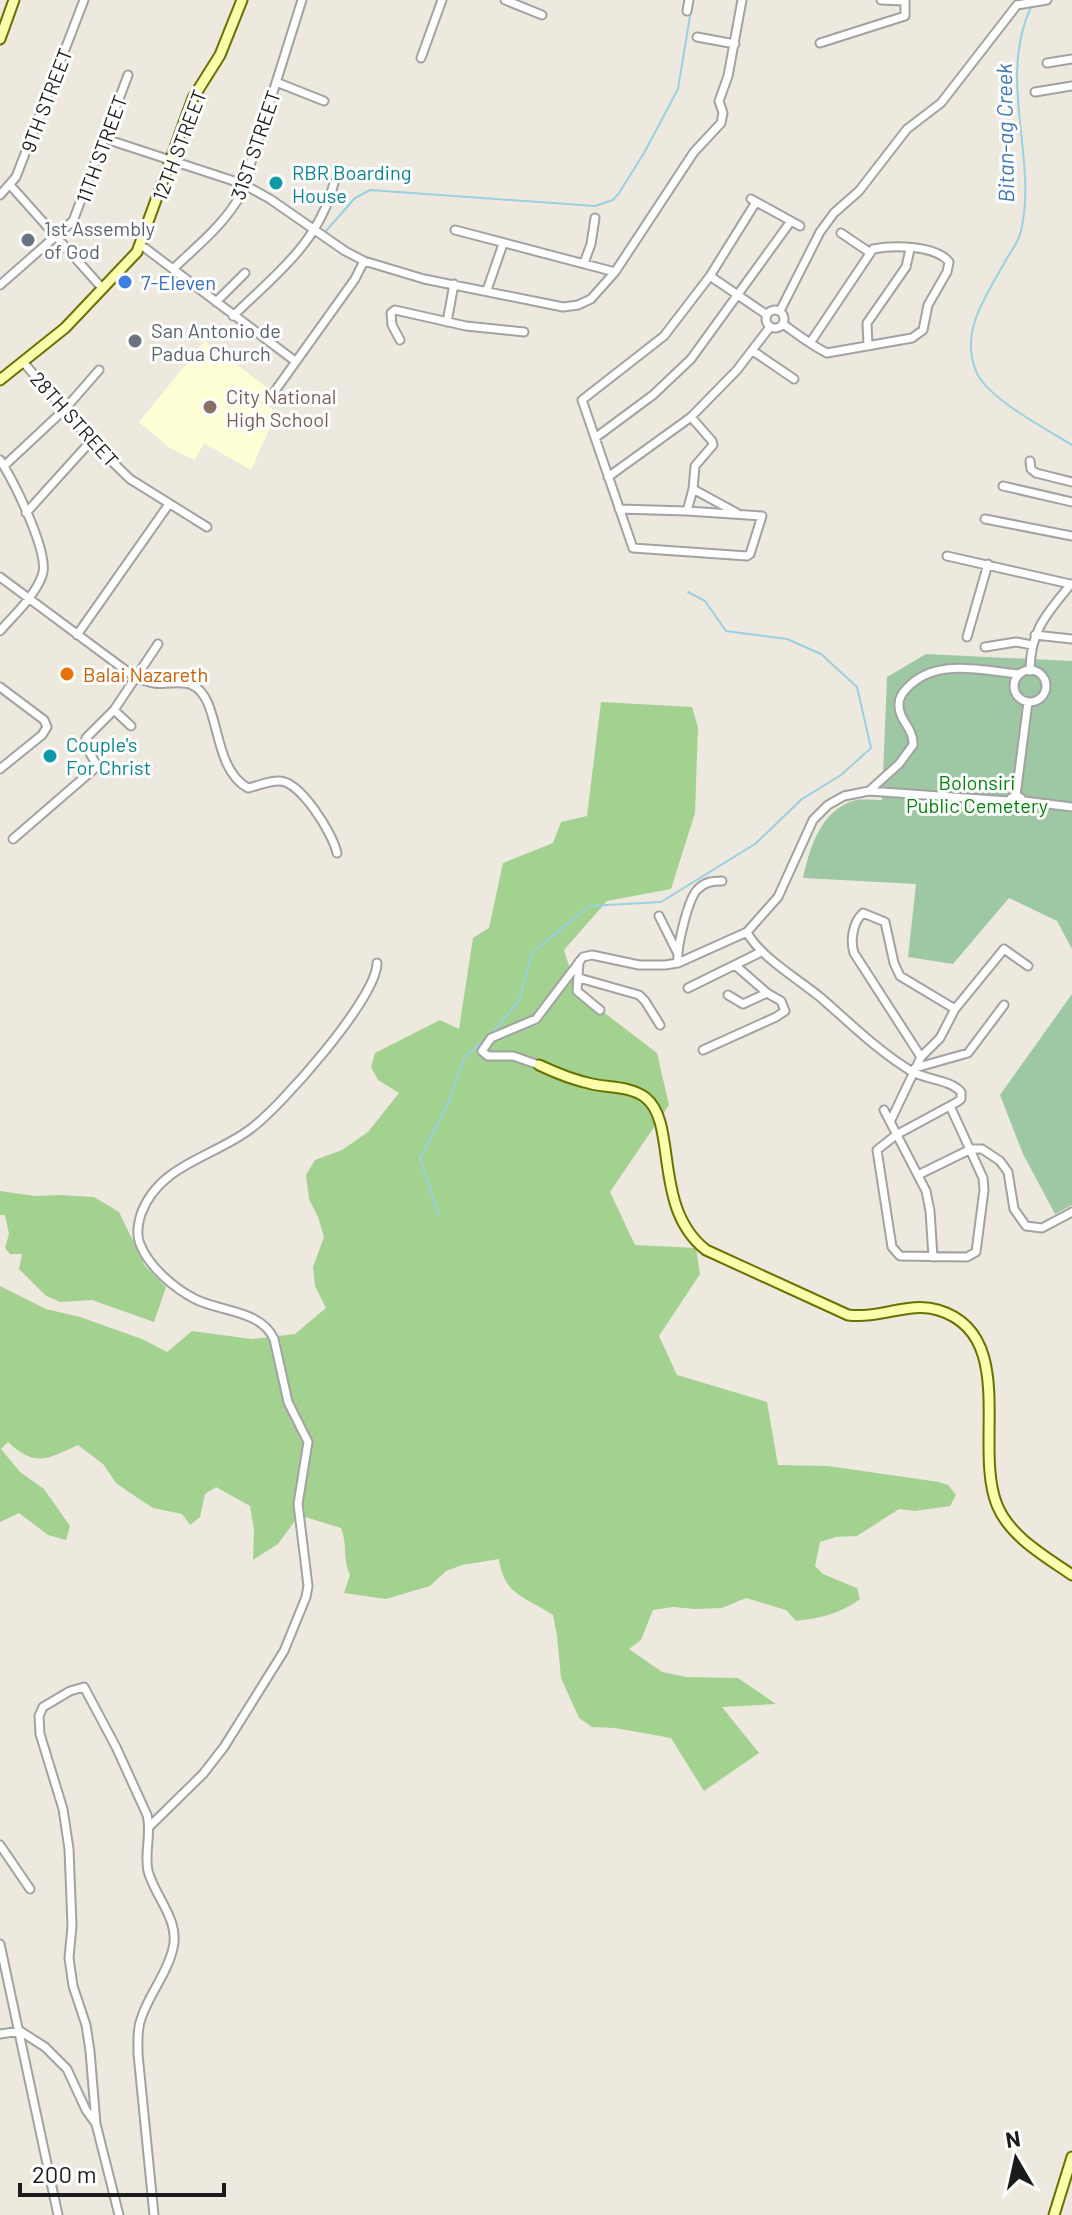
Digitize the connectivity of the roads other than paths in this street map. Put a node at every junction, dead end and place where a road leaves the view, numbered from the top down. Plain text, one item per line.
1 (14, 0) edge
2 (84, 0) edge
3 (242, 0) edge
4 (302, 0) edge
5 (442, 0) edge
6 (505, 0) edge
7 (689, 0) edge
8 (742, 0) edge
9 (881, 0) edge
10 (1047, 0) edge
11 (907, 1) edge
12 (1037, 2) edge
13 (1018, 3) edge
14 (687, 11) dead end
15 (542, 15) dead end
16 (697, 37) dead end
17 (0, 39) edge
18 (820, 43) dead end
19 (735, 44) junction
20 (421, 58) dead end
21 (1072, 59) edge
22 (1047, 63) dead end
23 (128, 75) dead end
24 (276, 82) junction
25 (1072, 86) edge
26 (1035, 92) dead end
27 (324, 101) dead end
28 (106, 139) junction
29 (172, 160) junction
30 (334, 183) dead end
31 (243, 184) junction
32 (11, 186) junction
33 (0, 195) edge
34 (595, 218) dead end
35 (791, 221) junction
36 (800, 226) dead end
37 (455, 230) dead end
38 (315, 231) junction
39 (841, 233) dead end
40 (54, 237) junction
41 (503, 244) junction
42 (141, 245) junction
43 (910, 249) junction
44 (869, 252) junction
45 (364, 261) junction
46 (584, 263) junction
47 (173, 269) junction
48 (615, 272) junction
49 (245, 273) dead end
50 (710, 276) junction
51 (454, 284) junction
52 (0, 285) edge
53 (102, 288) junction
54 (487, 290) junction
55 (740, 294) junction
56 (216, 302) junction
57 (780, 311) junction
58 (767, 315) junction
59 (233, 316) junction
60 (447, 322) junction
61 (783, 324) junction
62 (770, 327) junction
63 (524, 332) dead end
64 (400, 340) dead end
65 (810, 343) junction
66 (868, 346) junction
67 (753, 351) junction
68 (295, 361) junction
69 (24, 363) junction
70 (99, 370) dead end
71 (794, 379) dead end
72 (0, 380) edge
73 (272, 395) dead end
74 (65, 409) junction
75 (691, 417) junction
76 (595, 438) junction
77 (91, 441) junction
78 (1030, 461) dead end
79 (2, 468) edge
80 (608, 477) junction
81 (1072, 482) edge
82 (1003, 486) dead end
83 (693, 489) junction
84 (1072, 502) edge
85 (169, 504) junction
86 (619, 509) junction
87 (687, 511) junction
88 (26, 513) junction
89 (740, 515) junction
90 (985, 519) dead end
91 (207, 527) dead end
92 (1072, 536) edge
93 (947, 556) dead end
94 (988, 564) junction
95 (0, 577) edge
96 (1071, 583) edge
97 (27, 598) junction
98 (0, 631) edge
99 (77, 635) junction
100 (1035, 635) junction
101 (967, 637) dead end
102 (1072, 639) edge
103 (158, 644) dead end
104 (1032, 645) junction
105 (985, 647) dead end
106 (1030, 671) junction
107 (1020, 674) junction
108 (136, 678) junction
109 (0, 687) edge
110 (1028, 702) junction
111 (114, 710) junction
112 (131, 726) dead end
113 (0, 756) edge
114 (8, 763) junction
115 (0, 769) edge
116 (869, 791) junction
117 (1016, 795) junction
118 (1009, 801) junction
119 (1024, 801) junction
120 (1072, 807) edge
121 (13, 839) dead end
122 (337, 853) dead end
123 (722, 881) dead end
124 (659, 916) dead end
125 (747, 932) junction
126 (677, 952) junction
127 (761, 952) junction
128 (579, 960) junction
129 (377, 963) dead end
130 (678, 963) junction
131 (735, 965) junction
132 (1028, 966) dead end
133 (579, 978) junction
134 (688, 988) dead end
135 (767, 993) junction
136 (728, 995) dead end
137 (1004, 1005) dead end
138 (955, 1009) junction
139 (600, 1010) dead end
140 (660, 1025) dead end
141 (703, 1050) dead end
142 (921, 1057) junction
143 (539, 1065) joint
144 (914, 1070) junction
145 (950, 1106) junction
146 (884, 1110) dead end
147 (890, 1122) junction
148 (896, 1135) junction
149 (971, 1149) junction
150 (918, 1175) junction
151 (1072, 1212) edge
152 (933, 1257) junction
153 (1072, 1575) edge
154 (150, 1826) junction
155 (0, 1845) edge
156 (30, 1889) dead end
157 (0, 1944) edge
158 (20, 2031) junction
159 (0, 2034) edge
160 (96, 2124) junction
161 (1072, 2157) edge
162 (58, 2215) edge
163 (119, 2215) edge
164 (154, 2215) edge
165 (1054, 2215) edge

1 - 17 street
2 - 32 street, 9TH STREET
3 - 29 street, 12TH STREET
4 - 24 street, 31ST STREET
5 - 20 street
6 - 15 street
7 - 14 street
8 - 19 street
9 - 11 street
10 - 12 street
11 - 18 street
12 - 13 street
13 - 57 street
16 - 19 street
19 - 48 street
21 - 22 street
23 - 28 street, 11TH STREET
24 - 27 street
24 - 31 street, 31ST STREET
25 - 26 street
28 - 29 street
28 - 40 street, 11TH STREET
29 - 31 street
29 - 42 street, 12TH STREET
30 - 38 street
31 - 38 street
31 - 47 street, 31ST STREET
32 - 33 street, 9TH STREET
32 - 40 street
34 - 46 street
35 - 36 street
35 - 50 street
35 - 55 street
37 - 41 street
38 - 45 street
38 - 59 street
39 - 44 street
40 - 52 street, 11TH STREET
40 - 53 street
41 - 46 street
41 - 54 street
42 - 47 street
42 - 53 street, 12TH STREET
43 - 44 street
43 - 66 street
43 - 66 street
44 - 65 street
45 - 51 street
45 - 68 street
46 - 48 street
47 - 56 street
48 - 54 street
49 - 56 street
50 - 55 street
50 - 76 street
51 - 54 street
51 - 60 street
53 - 69 street, 12TH STREET
55 - 58 street
55 - 76 street
56 - 59 street
57 - 58 street
57 - 61 street
58 - 62 street
59 - 68 street
60 - 63 street
60 - 64 street
61 - 62 street
61 - 65 street
62 - 67 street
65 - 66 street
67 - 71 street
67 - 75 street
68 - 73 street
69 - 72 street, 12TH STREET
69 - 74 street, 28TH STREET
70 - 74 street
74 - 77 street, 28TH STREET
74 - 79 street
75 - 80 street
75 - 83 street
76 - 80 street
77 - 85 street, 28TH STREET
77 - 88 street
78 - 81 street
79 - 88 street
80 - 86 street
82 - 84 street
83 - 87 street
83 - 89 street
85 - 91 street, 28TH STREET
85 - 99 street
86 - 87 street
86 - 89 street
87 - 89 street
88 - 97 street
90 - 92 street
93 - 94 street
94 - 96 street
94 - 101 street
95 - 97 street
96 - 100 street
97 - 98 street
97 - 99 street
99 - 108 street
100 - 102 street
100 - 104 street
103 - 108 street
104 - 105 street
104 - 106 street
106 - 107 street
106 - 110 street
107 - 110 street
107 - 116 street
108 - 111 street
108 - 122 street
109 - 114 street
110 - 117 street
111 - 112 street
111 - 121 street
113 - 114 street
114 - 115 street
116 - 118 street
116 - 125 street
117 - 118 street
117 - 119 street
118 - 119 street
119 - 120 street
123 - 126 street
124 - 126 street
125 - 127 street
125 - 130 street
126 - 130 street
127 - 131 street
127 - 144 street
128 - 130 street
128 - 133 street
128 - 143 street
129 - 154 street
131 - 134 street
131 - 135 street
132 - 138 street
133 - 139 street
133 - 140 street
135 - 136 street
135 - 141 street
137 - 144 street
138 - 142 street
138 - 142 street
142 - 144 street
143 - 153 street
144 - 145 street
144 - 147 street
145 - 148 street
145 - 149 street
146 - 147 street
147 - 148 street
148 - 150 street
148 - 152 street
149 - 150 street
149 - 151 street
149 - 152 street
150 - 152 street
154 - 160 street
154 - 164 street
155 - 156 street
157 - 158 street
158 - 159 street
158 - 160 street
158 - 162 street
160 - 163 street
161 - 165 street

